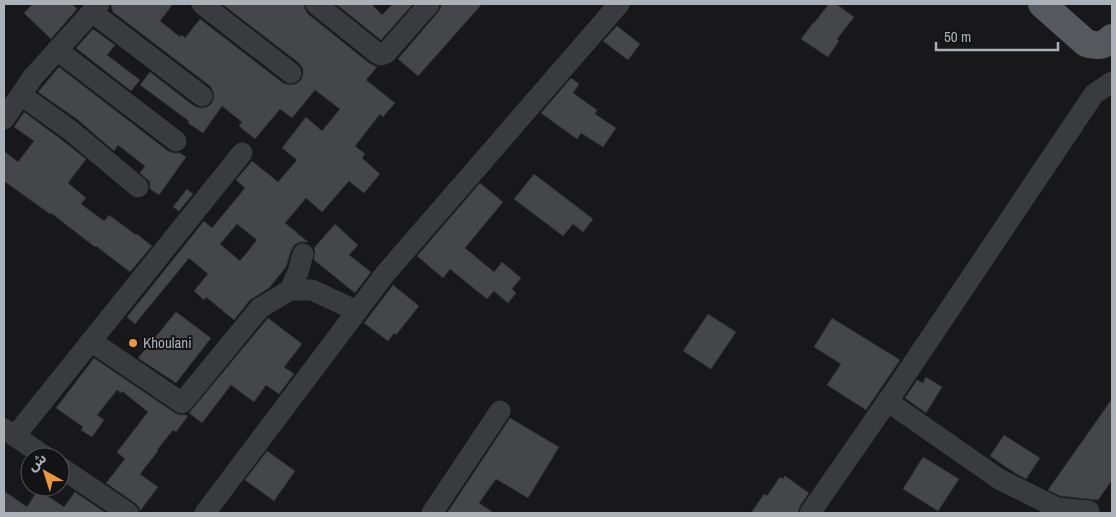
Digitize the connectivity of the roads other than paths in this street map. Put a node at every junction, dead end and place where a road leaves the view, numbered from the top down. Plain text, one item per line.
1 (202, 4) edge
2 (316, 4) edge
3 (429, 4) edge
4 (619, 4) edge
5 (1042, 4) edge
6 (95, 8) edge
7 (1110, 46) edge
8 (57, 50) junction
9 (291, 73) dead end
10 (1112, 82) edge
11 (21, 94) junction
12 (202, 96) dead end
13 (4, 118) edge
14 (176, 141) dead end
15 (242, 153) dead end
16 (138, 187) dead end
17 (303, 254) dead end
18 (290, 290) junction
19 (357, 311) junction
20 (91, 341) junction
21 (887, 401) junction
22 (500, 411) dead end
23 (9, 432) edge
24 (31, 447) edge
25 (70, 474) edge
26 (1089, 511) dead end
27 (128, 513) edge
28 (205, 513) edge
29 (432, 513) edge
30 (810, 513) edge

1 - 9 street
2 - 3 street
4 - 19 street
5 - 7 main road
6 - 8 street
6 - 12 street
8 - 11 street
8 - 14 street
10 - 21 street
11 - 13 street
11 - 16 street
15 - 20 street
17 - 18 street
18 - 19 street
18 - 20 street
19 - 28 street
20 - 23 street
21 - 26 street
21 - 30 street
22 - 29 street
23 - 24 street
25 - 27 street

